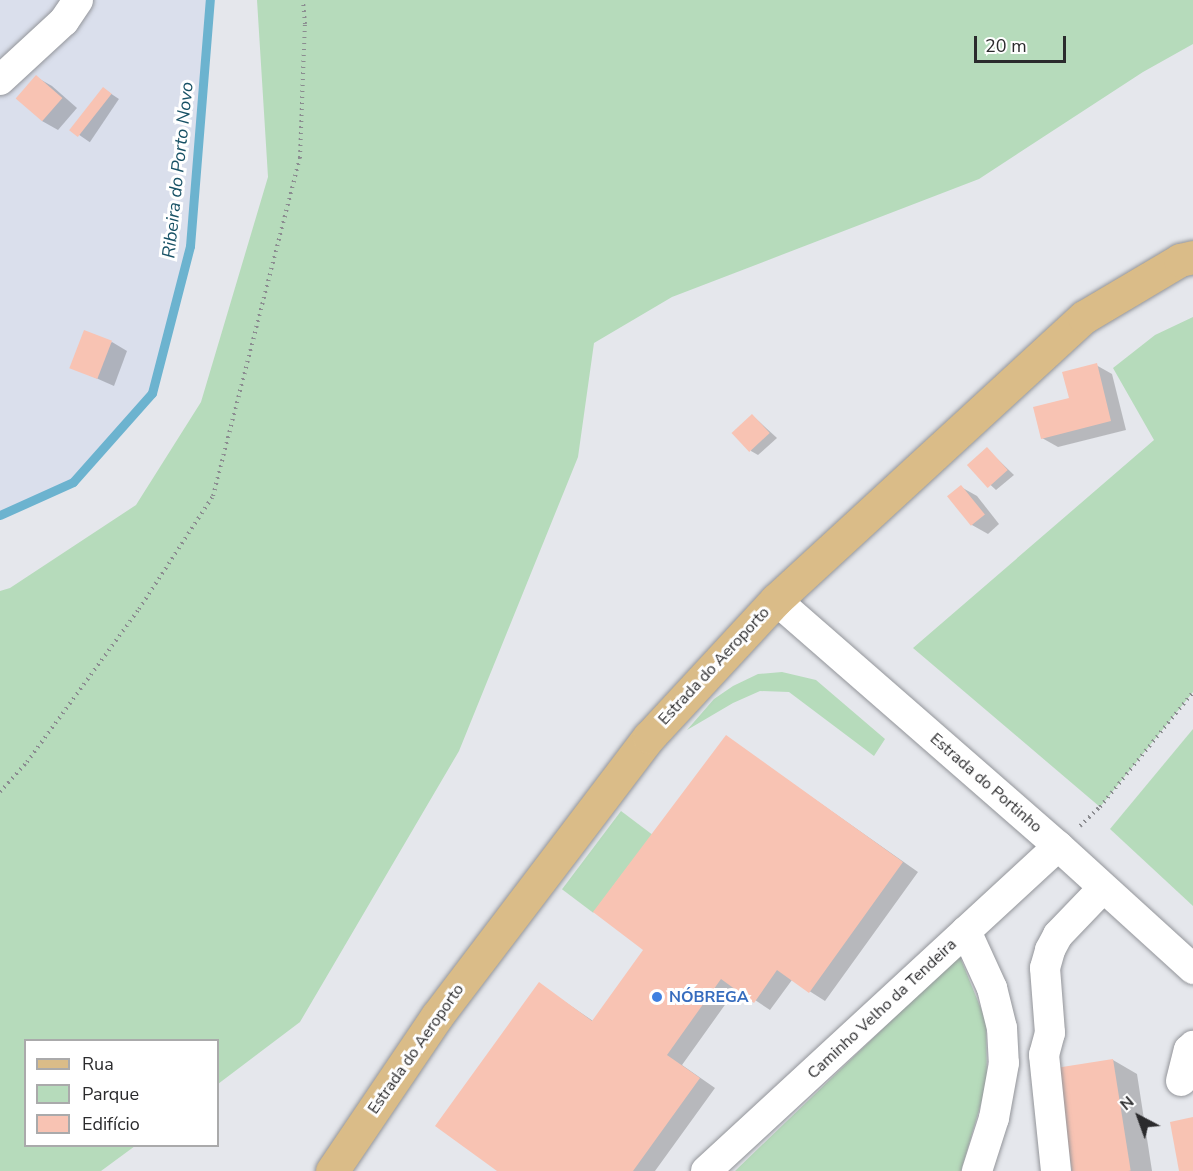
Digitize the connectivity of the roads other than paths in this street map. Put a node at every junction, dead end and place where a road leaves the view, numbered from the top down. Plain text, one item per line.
1 (78, 0) edge
2 (0, 80) edge
3 (1188, 255) edge
4 (776, 600) junction
5 (1058, 846) junction
6 (1103, 888) junction
7 (966, 931) junction
8 (1193, 969) edge
9 (1193, 1046) edge
10 (1181, 1081) dead end
11 (332, 1171) edge
12 (706, 1171) edge
13 (977, 1171) edge
14 (1056, 1171) edge

1 - 2 street
3 - 4 main road, Estrada do Aeroporto
4 - 5 street, Estrada do Portinho
4 - 11 main road, Estrada do Aeroporto
5 - 6 street, Estrada do Portinho
5 - 7 street, Caminho Velho da Tendeira
6 - 8 street, Estrada do Portinho
6 - 14 street
7 - 12 street, Caminho Velho da Tendeira
7 - 13 street
9 - 10 street

